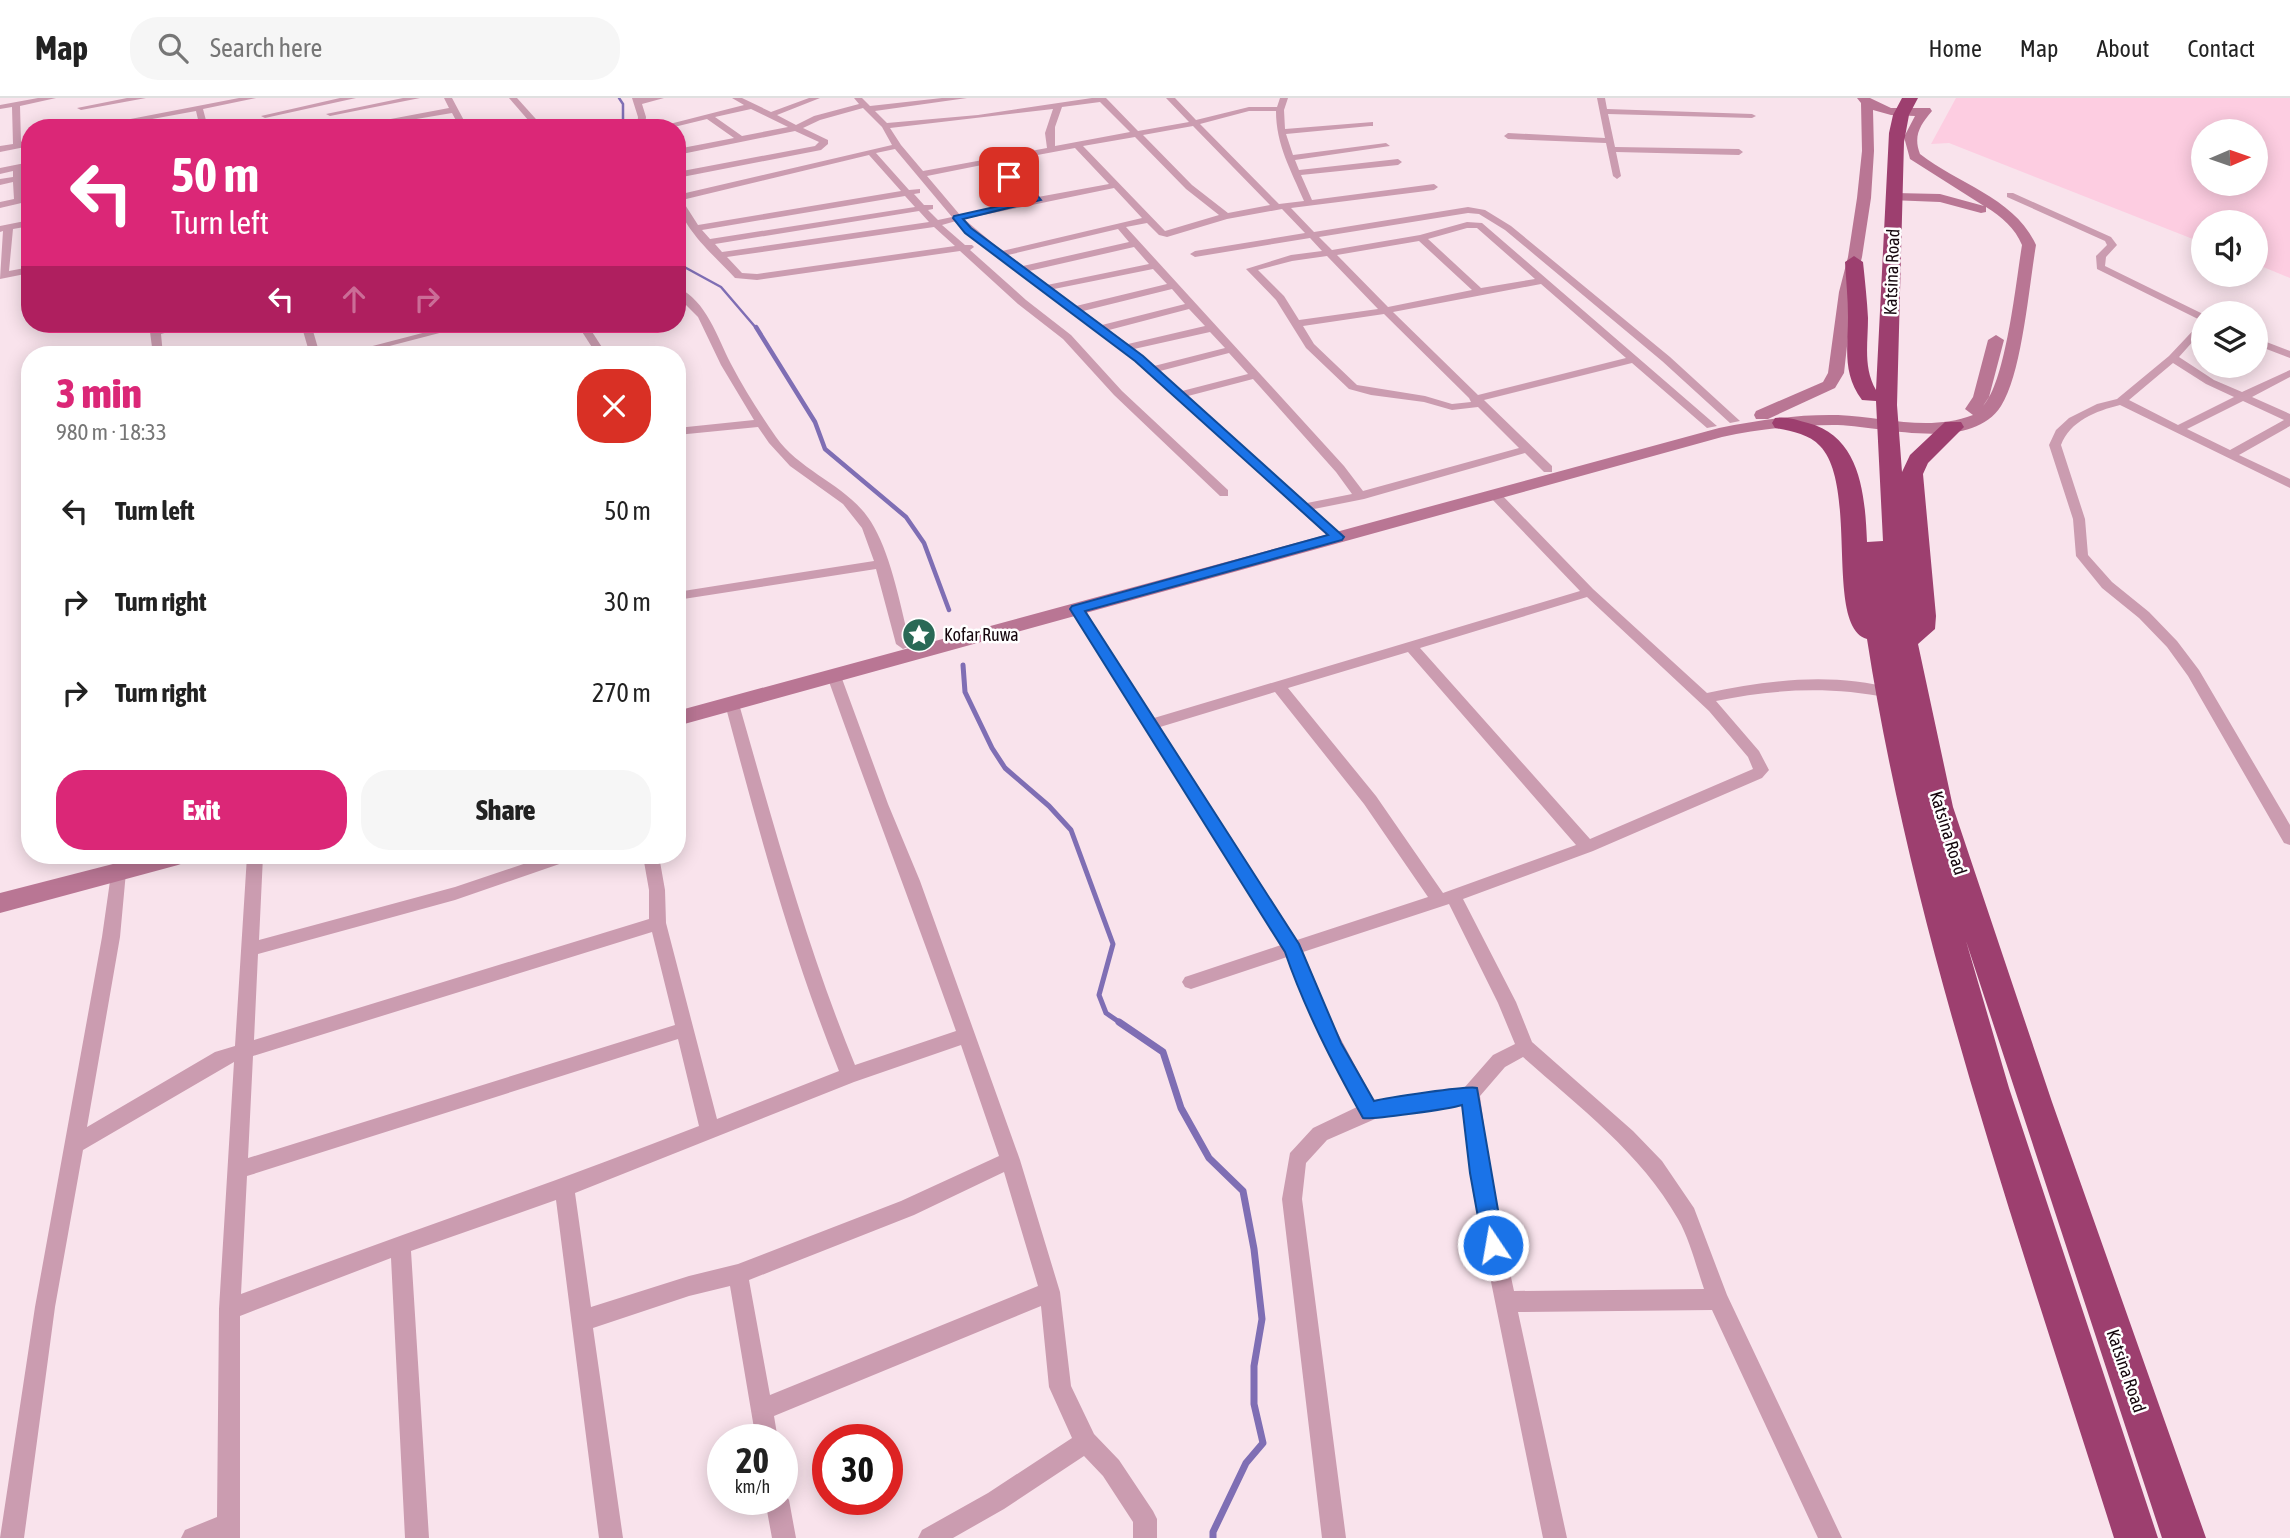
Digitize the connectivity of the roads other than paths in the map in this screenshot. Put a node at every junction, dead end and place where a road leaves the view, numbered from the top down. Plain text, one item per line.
1 (51, 98) edge
2 (80, 98) edge
3 (141, 98) edge
4 (176, 98) edge
5 (258, 98) edge
6 (352, 98) edge
7 (416, 98) edge
8 (448, 98) edge
9 (513, 98) edge
10 (660, 98) edge
11 (736, 98) edge
12 (816, 98) edge
13 (963, 98) edge
14 (1101, 98) edge
15 (1170, 98) edge
16 (1239, 98) edge
17 (1601, 98) edge
18 (245, 99) edge
19 (1272, 99) edge
20 (637, 100) edge
21 (1897, 102) edge
22 (16, 104) junction
23 (324, 104) junction
24 (863, 104) edge
25 (1282, 104) edge
26 (752, 106) junction
27 (1058, 106) junction
28 (0, 107) edge
29 (81, 108) junction
30 (199, 108) junction
31 (1249, 109) junction
32 (454, 110) junction
33 (180, 111) junction
34 (1603, 111) junction
35 (16, 114) junction
36 (770, 115) junction
37 (265, 116) junction
38 (1752, 116) dead end
39 (0, 117) edge
40 (710, 117) junction
41 (82, 119) edge
42 (137, 119) edge
43 (202, 119) edge
44 (266, 119) edge
45 (417, 119) edge
46 (459, 119) edge
47 (532, 119) edge
48 (640, 119) edge
49 (1195, 123) junction
50 (1370, 124) dead end
51 (885, 126) junction
52 (686, 128) edge
53 (796, 128) junction
54 (1137, 132) junction
55 (1282, 132) junction
56 (1508, 136) dead end
57 (686, 138) edge
58 (742, 140) junction
59 (21, 145) edge
60 (1077, 145) junction
61 (1611, 145) junction
62 (17, 146) junction
63 (897, 146) junction
64 (1386, 146) dead end
65 (700, 148) junction
66 (0, 149) edge
67 (686, 150) edge
68 (1052, 150) junction
69 (1739, 152) dead end
70 (872, 154) junction
71 (1288, 158) junction
72 (994, 160) junction
73 (1398, 162) dead end
74 (21, 166) edge
75 (17, 167) junction
76 (0, 171) edge
77 (686, 173) edge
78 (1296, 173) junction
79 (921, 174) junction
80 (1617, 176) dead end
81 (18, 179) junction
82 (0, 182) edge
83 (1117, 185) junction
84 (1434, 187) dead end
85 (933, 188) junction
86 (21, 190) edge
87 (909, 193) junction
88 (2010, 195) dead end
89 (686, 197) edge
90 (1895, 197) junction
91 (1036, 200) junction
92 (21, 201) edge
93 (946, 204) junction
94 (1309, 204) junction
95 (0, 205) edge
96 (1281, 207) junction
97 (921, 208) junction
98 (686, 214) edge
99 (1226, 216) junction
100 (957, 218) junction
101 (1150, 219) junction
102 (935, 223) junction
103 (1303, 225) junction
104 (1121, 226) junction
105 (4, 228) edge
106 (695, 228) junction
107 (1313, 235) junction
108 (1421, 238) junction
109 (707, 242) junction
110 (985, 243) junction
111 (1138, 243) junction
112 (961, 249) junction
113 (1331, 253) junction
114 (999, 254) junction
115 (719, 255) junction
116 (1548, 262) junction
117 (1854, 262) junction
118 (1156, 265) junction
119 (1527, 266) junction
120 (1020, 270) junction
121 (21, 272) edge
122 (2, 276) edge
123 (1545, 281) junction
124 (1173, 286) junction
125 (1045, 288) junction
126 (1479, 291) junction
127 (2004, 298) dead end
128 (686, 301) edge
129 (1192, 305) junction
130 (1074, 310) junction
131 (1385, 312) junction
132 (2191, 312) edge
133 (2000, 320) dead end
134 (1296, 324) junction
135 (1212, 328) junction
136 (1101, 330) junction
137 (432, 333) edge
138 (2191, 338) edge
139 (380, 346) edge
140 (2268, 346) edge
141 (1126, 348) junction
142 (1230, 350) junction
143 (2290, 355) edge
144 (2173, 358) junction
145 (1635, 359) junction
146 (1152, 370) junction
147 (2290, 373) edge
148 (1255, 375) junction
149 (1181, 395) junction
150 (2243, 397) junction
151 (1477, 401) junction
152 (2121, 401) junction
153 (1863, 409) junction
154 (1773, 419) junction
155 (2290, 420) edge
156 (1734, 421) junction
157 (1898, 422) junction
158 (762, 423) junction
159 (1711, 426) junction
160 (1953, 427) junction
161 (2178, 429) junction
162 (686, 431) edge
163 (1528, 449) junction
164 (2231, 454) junction
165 (1548, 469) junction
166 (2290, 483) edge
167 (1224, 493) dead end
168 (1494, 494) junction
169 (1360, 496) junction
170 (1307, 507) junction
171 (1333, 532) junction
172 (881, 564) junction
173 (1590, 592) junction
174 (686, 595) edge
175 (1077, 609) junction
176 (1893, 643) junction
177 (902, 645) junction
178 (1411, 646) junction
179 (834, 676) junction
180 (1277, 685) junction
181 (1889, 694) junction
182 (1704, 698) junction
183 (686, 702) edge
184 (732, 704) junction
185 (686, 717) edge
186 (1149, 725) junction
187 (2290, 839) edge
188 (1587, 847) junction
189 (120, 864) edge
190 (255, 864) edge
191 (542, 864) edge
192 (652, 864) edge
193 (0, 888) edge
194 (1446, 899) junction
195 (0, 903) edge
196 (658, 923) junction
197 (250, 949) junction
198 (1293, 949) junction
199 (1191, 982) dead end
200 (685, 1029) junction
201 (967, 1035) junction
202 (1525, 1047) junction
203 (244, 1050) junction
204 (850, 1075) junction
205 (1470, 1094) junction
206 (1370, 1112) junction
207 (710, 1130) junction
208 (75, 1144) junction
209 (1010, 1160) junction
210 (237, 1170) junction
211 (564, 1188) junction
212 (400, 1245) junction
213 (737, 1274) junction
214 (1050, 1292) junction
215 (1718, 1299) junction
216 (1505, 1302) junction
217 (230, 1309) junction
218 (581, 1321) junction
219 (761, 1410) junction
220 (764, 1424) edge
221 (1086, 1443) junction
222 (780, 1515) edge
223 (228, 1531) edge
224 (12, 1538) edge
225 (193, 1538) edge
226 (417, 1538) edge
227 (611, 1538) edge
228 (784, 1538) edge
229 (930, 1538) edge
230 (1145, 1538) edge
231 (1334, 1538) edge
232 (1555, 1538) edge
233 (1830, 1538) edge
234 (2136, 1538) edge
235 (2184, 1538) edge

1 - 22 street
2 - 29 street
3 - 29 street
4 - 33 street
5 - 37 street
6 - 23 street
7 - 23 street
8 - 32 street
9 - 47 street
10 - 20 street
11 - 26 street
12 - 36 street
13 - 24 street
14 - 27 street
14 - 54 street
15 - 49 street
16 - 31 street
17 - 34 street
18 - 30 street
19 - 25 street
20 - 48 street
21 - 90 highway, Katsina Road
21 - 117 main road
21 - 153 highway, Katsina Road
21 - 160 main road
22 - 28 street
22 - 35 street
23 - 37 street
24 - 51 street
24 - 53 street
25 - 31 street
25 - 55 street
26 - 36 street
26 - 40 street
27 - 51 street
27 - 68 street
29 - 41 street
30 - 33 street
30 - 43 street
31 - 49 street
32 - 45 street
32 - 46 street
33 - 42 street
34 - 38 street
34 - 61 street
35 - 39 street
35 - 62 street
36 - 53 street
37 - 44 street
40 - 52 street
40 - 58 street
49 - 54 street
49 - 96 street
50 - 55 street
51 - 63 street
53 - 58 street
53 - 77 street
54 - 60 street
54 - 99 street
55 - 71 street
56 - 61 street
57 - 65 street
58 - 65 street
59 - 62 street
60 - 68 street
60 - 83 street
61 - 69 street
61 - 80 street
62 - 66 street
63 - 70 street
63 - 79 street
64 - 71 street
65 - 67 street
68 - 72 street
70 - 87 street
70 - 89 street
71 - 78 street
72 - 79 street
72 - 91 street
73 - 78 street
74 - 75 street
75 - 76 street
75 - 81 street
78 - 94 street
79 - 85 street
81 - 82 street
81 - 86 street
83 - 91 street
83 - 101 street
84 - 94 street
85 - 87 street
85 - 93 street
87 - 97 street
87 - 106 street
88 - 132 street
90 - 127 main road
90 - 176 highway, Katsina Road
91 - 100 street
92 - 95 street
93 - 97 street
93 - 100 street
94 - 96 street
96 - 99 street
96 - 103 street
97 - 102 street
97 - 109 street
98 - 106 street
99 - 101 street
100 - 102 street
100 - 110 street
101 - 104 street
102 - 112 street
102 - 115 street
103 - 107 street
103 - 107 street
104 - 111 street
104 - 114 street
105 - 122 street
106 - 109 street
107 - 113 street
107 - 116 street
108 - 113 street
108 - 119 street
108 - 126 street
109 - 115 street
110 - 112 street
110 - 114 street
111 - 118 street
111 - 120 street
112 - 115 street
112 - 167 street
113 - 131 street
113 - 134 street
114 - 120 street
116 - 119 street
116 - 156 street
117 - 153 highway
117 - 154 main road
118 - 124 street
118 - 125 street
119 - 123 street
120 - 125 street
121 - 122 street
123 - 126 street
123 - 145 street
124 - 129 street
124 - 130 street
125 - 130 street
126 - 131 street
128 - 158 street
129 - 135 street
129 - 136 street
130 - 136 street
131 - 134 street
131 - 151 street
133 - 157 main road
134 - 151 street
135 - 141 street
135 - 142 street
136 - 141 street
137 - 139 street
138 - 144 street
140 - 143 street
141 - 146 street
142 - 146 street
142 - 148 street
144 - 150 street
144 - 152 street
145 - 151 street
145 - 159 street
146 - 149 street
147 - 150 street
148 - 149 street
148 - 169 street
149 - 170 street
150 - 155 street
150 - 161 street
151 - 163 street
152 - 161 street
152 - 187 street
153 - 154 main road
153 - 157 main road
153 - 176 highway, Katsina Road
154 - 156 main road
154 - 168 main road
154 - 176 highway
155 - 164 street
156 - 159 main road
157 - 160 main road
158 - 162 street
158 - 172 street
159 - 165 main road
160 - 176 highway
161 - 164 street
163 - 165 street
163 - 169 street
164 - 166 street
165 - 171 main road
168 - 171 main road
168 - 173 street
169 - 170 street
170 - 171 street
171 - 175 main road
171 - 177 main road
172 - 174 street
172 - 177 street
173 - 178 street
173 - 182 street
175 - 179 main road
175 - 186 street
176 - 181 highway, Katsina Road
176 - 235 highway, Katsina Road
177 - 183 main road
178 - 180 street
178 - 188 street
179 - 184 main road
179 - 201 street
180 - 186 street
180 - 194 street
181 - 182 street
181 - 234 highway, Katsina Road
182 - 188 street
184 - 185 main road
184 - 204 street
186 - 198 street
188 - 194 street
189 - 193 main road
189 - 195 main road
189 - 208 street
190 - 197 street
191 - 197 street
192 - 196 street
194 - 198 street
194 - 202 street
196 - 200 street
196 - 203 street
197 - 203 street
198 - 199 street
198 - 206 street
200 - 207 street
200 - 210 street
201 - 204 street
201 - 209 street
202 - 205 street
202 - 215 street
203 - 208 street
203 - 210 street
204 - 207 street
205 - 206 street
205 - 216 street
206 - 231 street
207 - 211 street
208 - 224 street
209 - 213 street
209 - 214 street
210 - 217 street
211 - 212 street
211 - 218 street
212 - 217 street
212 - 226 street
213 - 218 street
213 - 219 street
214 - 219 street
214 - 221 street
215 - 216 street
215 - 233 street
216 - 232 street
217 - 223 street
218 - 227 street
219 - 220 street
221 - 229 street
221 - 230 street
222 - 228 street
223 - 225 street

